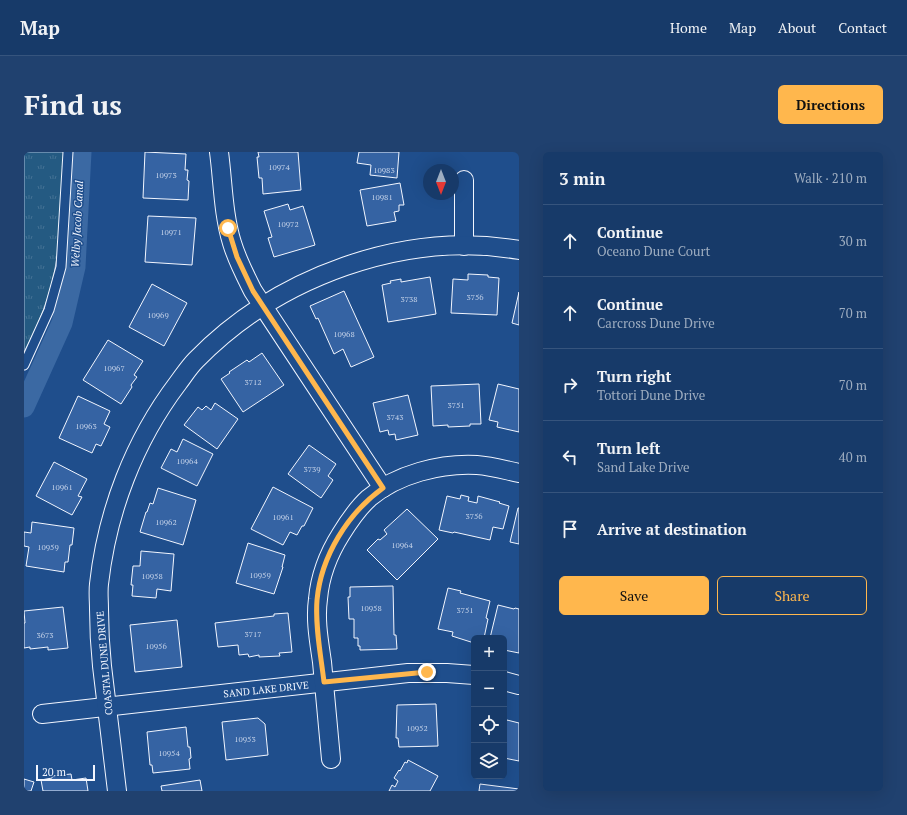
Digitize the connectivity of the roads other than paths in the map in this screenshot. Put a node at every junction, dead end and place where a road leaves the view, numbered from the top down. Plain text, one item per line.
1 (68, 152) edge
2 (219, 152) edge
3 (464, 180) dead end
4 (464, 246) junction
5 (519, 250) edge
6 (263, 305) junction
7 (24, 365) edge
8 (519, 473) edge
9 (383, 488) junction
10 (471, 675) edge
11 (324, 682) junction
12 (507, 682) edge
13 (519, 685) edge
14 (107, 707) junction
15 (42, 714) dead end
16 (332, 759) dead end
17 (117, 791) edge

1 - 7 lane
2 - 6 street
3 - 4 street
4 - 5 street, COASTAL DUNE DRIVE
4 - 6 street, COASTAL DUNE DRIVE
6 - 9 street
6 - 14 street, COASTAL DUNE DRIVE
8 - 9 street
9 - 11 street
10 - 11 street, SAND LAKE DRIVE
11 - 14 street, SAND LAKE DRIVE
11 - 16 street
12 - 13 street
14 - 15 street, SAND LAKE DRIVE
14 - 17 street, COASTAL DUNE DRIVE

